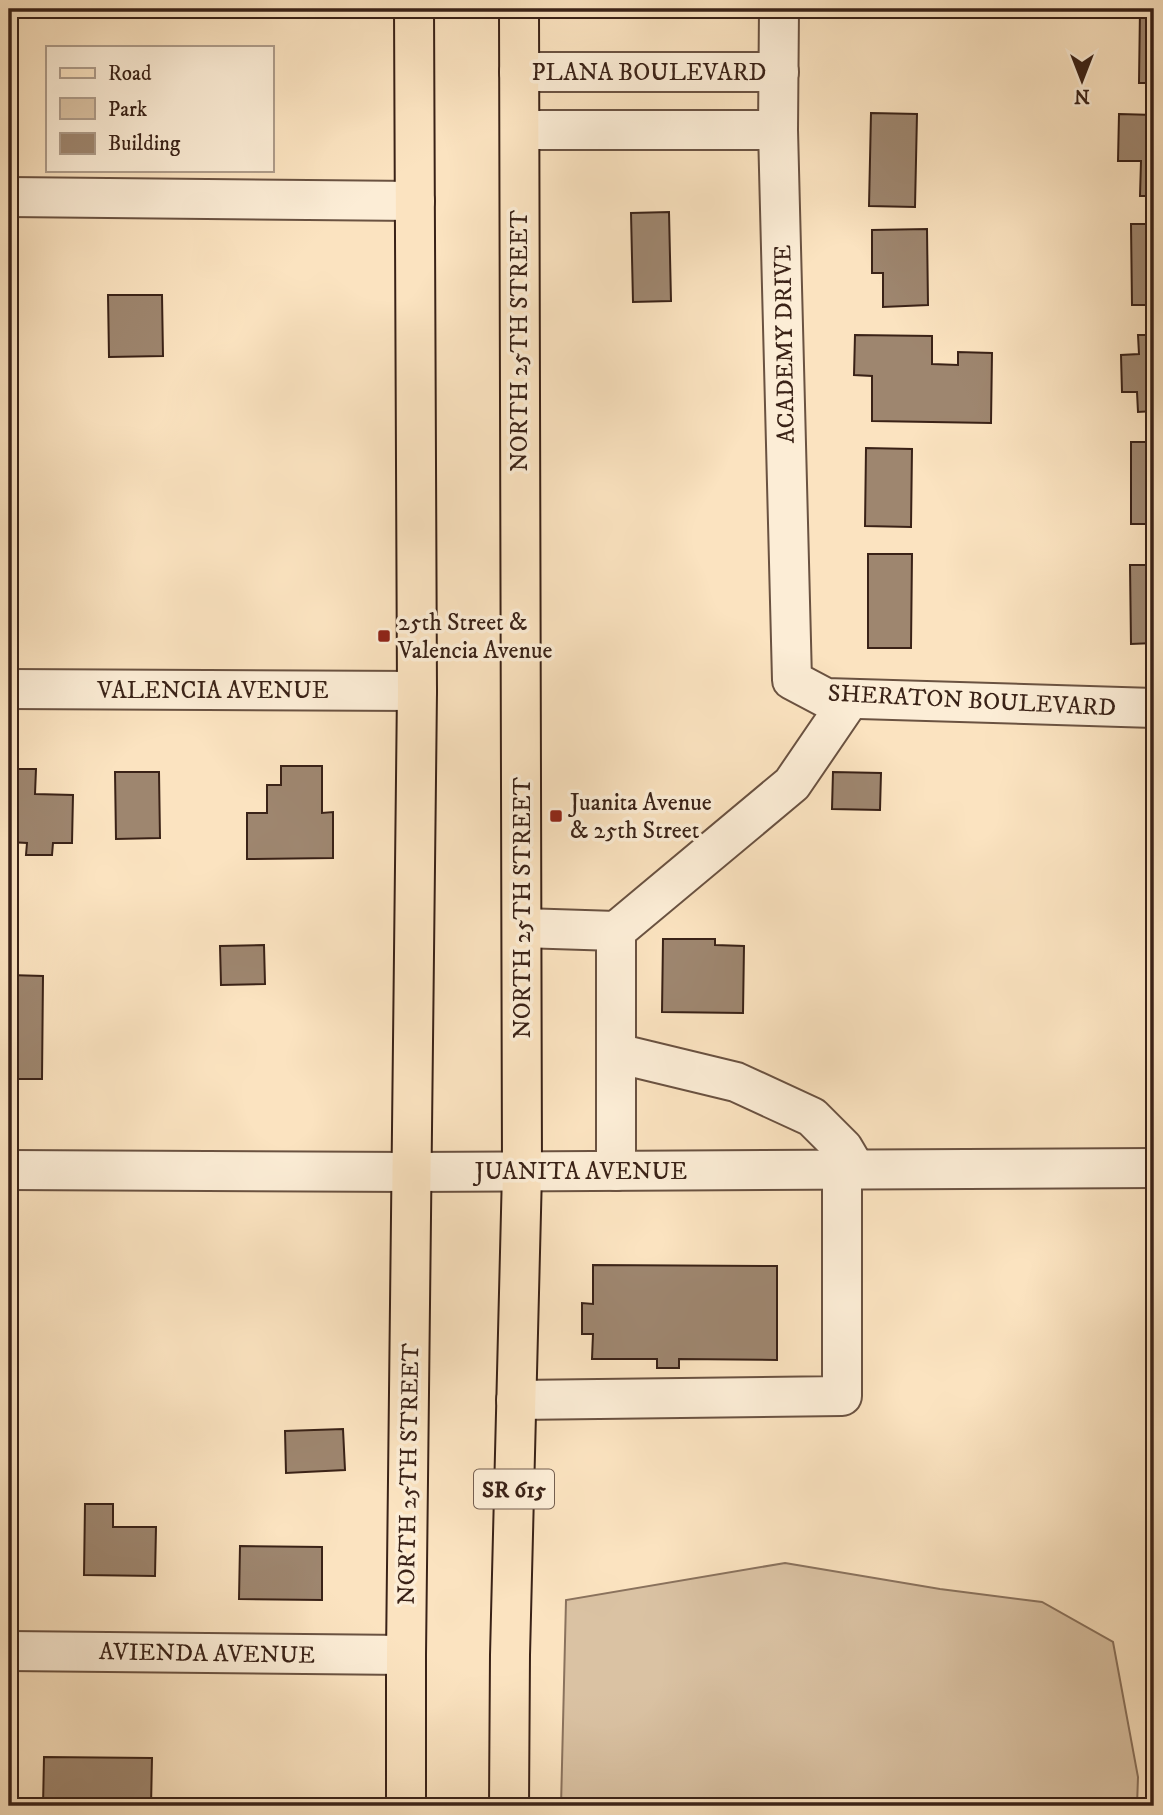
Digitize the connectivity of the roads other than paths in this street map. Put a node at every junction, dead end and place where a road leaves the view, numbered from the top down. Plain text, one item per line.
1 (414, 9) edge
2 (519, 9) edge
3 (779, 9) edge
4 (519, 72) junction
5 (779, 72) junction
6 (520, 130) junction
7 (778, 130) junction
8 (9, 197) edge
9 (415, 201) junction
10 (792, 680) joint
11 (9, 689) edge
12 (417, 691) junction
13 (850, 699) junction
14 (1154, 708) edge
15 (522, 929) junction
16 (616, 931) junction
17 (616, 1053) junction
18 (1154, 1168) edge
19 (9, 1170) edge
20 (849, 1170) junction
21 (616, 1171) junction
22 (411, 1172) junction
23 (522, 1172) junction
24 (516, 1400) junction
25 (9, 1651) edge
26 (406, 1655) junction
27 (406, 1806) edge
28 (509, 1806) edge

1 - 9 main road, NORTH 25TH STREET
2 - 4 main road, NORTH 25TH STREET / SR 615
3 - 5 street, ACADEMY DRIVE
4 - 5 street, PLANA BOULEVARD
4 - 6 main road, NORTH 25TH STREET / SR 615
5 - 7 street, ACADEMY DRIVE
6 - 7 street
6 - 15 main road, NORTH 25TH STREET / SR 615
7 - 10 street, ACADEMY DRIVE
8 - 9 street
9 - 12 main road, NORTH 25TH STREET
10 - 13 street, SHERATON BOULEVARD
11 - 12 street, VALENCIA AVENUE
12 - 22 main road, NORTH 25TH STREET
13 - 14 street, SHERATON BOULEVARD
13 - 16 street
15 - 16 street
15 - 23 main road, NORTH 25TH STREET / SR 615
16 - 17 street
17 - 20 street
17 - 21 street
18 - 20 street, JUANITA AVENUE
19 - 22 street, JUANITA AVENUE
20 - 21 street, JUANITA AVENUE
20 - 24 street
21 - 23 street, JUANITA AVENUE
22 - 23 street, JUANITA AVENUE
22 - 26 main road, NORTH 25TH STREET
23 - 24 main road, NORTH 25TH STREET / SR 615
24 - 28 main road, NORTH 25TH STREET / SR 615
25 - 26 street, AVIENDA AVENUE
26 - 27 main road, NORTH 25TH STREET

